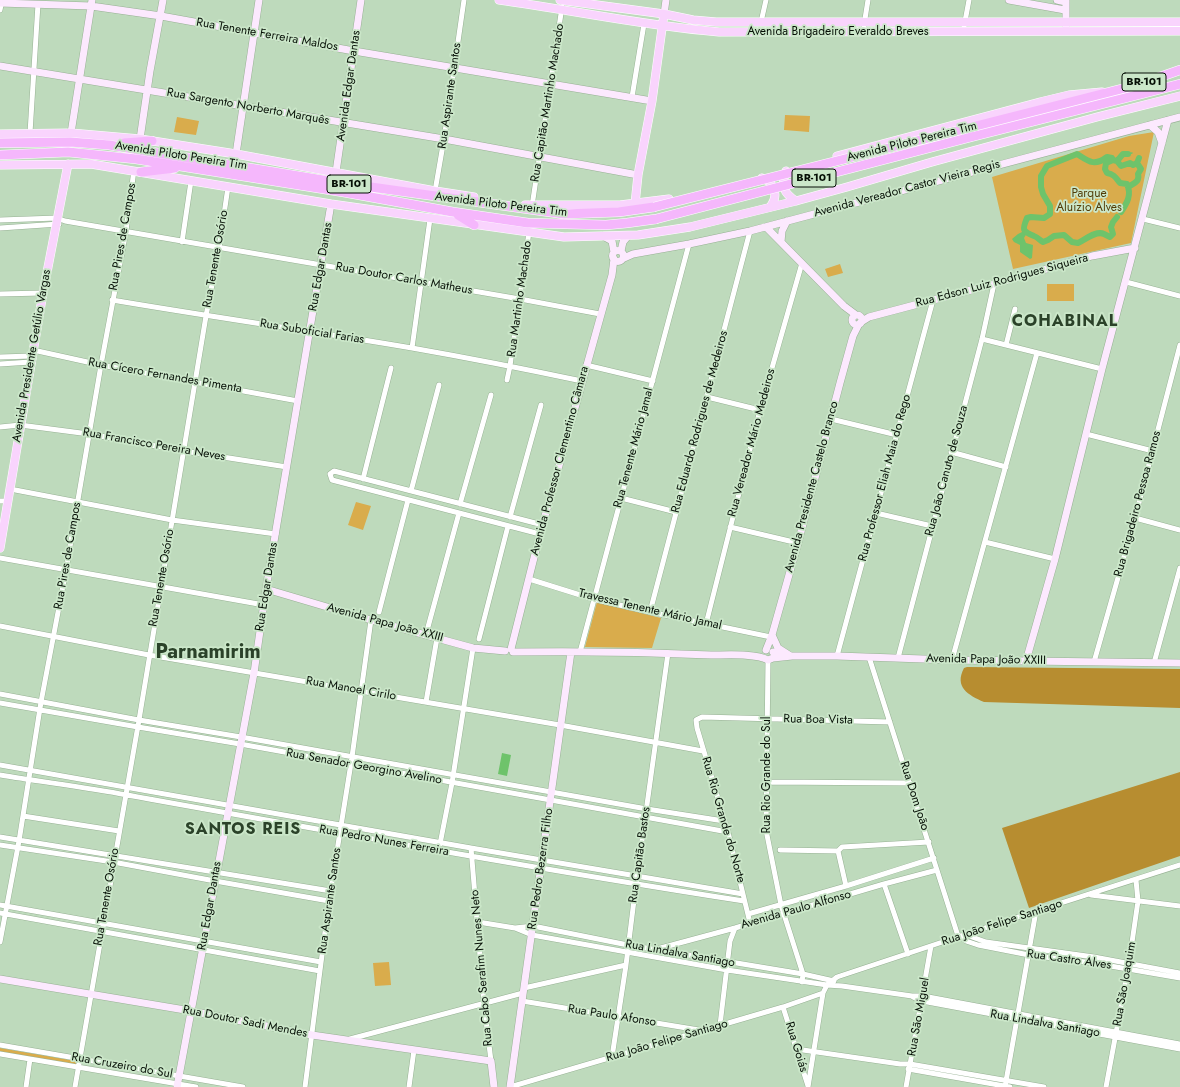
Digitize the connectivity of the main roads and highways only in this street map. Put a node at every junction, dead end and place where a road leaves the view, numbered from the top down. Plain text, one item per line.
1 (499, 0) edge
2 (562, 2) edge
3 (664, 14) junction
4 (1180, 22) edge
5 (662, 27) junction
6 (1180, 31) edge
7 (1180, 65) edge
8 (1180, 70) edge
9 (1163, 76) junction
10 (1180, 84) edge
11 (1108, 93) junction
12 (1180, 96) edge
13 (0, 134) edge
14 (152, 141) junction
15 (0, 143) edge
16 (109, 145) junction
17 (0, 155) edge
18 (68, 164) junction
19 (0, 165) edge
20 (190, 167) junction
21 (138, 171) junction
22 (786, 171) junction
23 (761, 177) junction
24 (796, 201) junction
25 (635, 204) junction
26 (770, 207) junction
27 (453, 212) junction
28 (474, 225) junction
29 (4, 501) edge
30 (0, 548) edge

1 - 2 main road, Avenida Brigadeiro Everaldo Breves
2 - 3 main road, Avenida Brigadeiro Everaldo Breves
2 - 5 main road, Avenida Brigadeiro Everaldo Breves
3 - 4 main road, Avenida Brigadeiro Everaldo Breves
3 - 5 main road
5 - 6 main road, Avenida Brigadeiro Everaldo Breves
5 - 25 main road
7 - 9 main road
8 - 9 highway, Avenida Piloto Pereira Tim / BR-101
9 - 11 highway, Avenida Piloto Pereira Tim / BR-101
10 - 27 highway, Avenida Piloto Pereira Tim / BR-101, bridge
11 - 16 highway, Avenida Piloto Pereira Tim / BR-101, bridge
11 - 22 main road
12 - 24 main road
13 - 14 main road
14 - 16 highway
14 - 25 main road
15 - 16 highway, Avenida Piloto Pereira Tim / BR-101
17 - 20 highway, Avenida Piloto Pereira Tim / BR-101
18 - 19 main road
18 - 21 main road
18 - 29 main road, Avenida Presidente Getúlio Vargas
20 - 21 highway
20 - 27 highway, Avenida Piloto Pereira Tim / BR-101
21 - 28 main road
22 - 23 main road
22 - 24 main road
23 - 25 main road
23 - 26 main road
24 - 26 main road
26 - 28 main road
27 - 28 highway
29 - 30 main road, Avenida Presidente Getúlio Vargas

